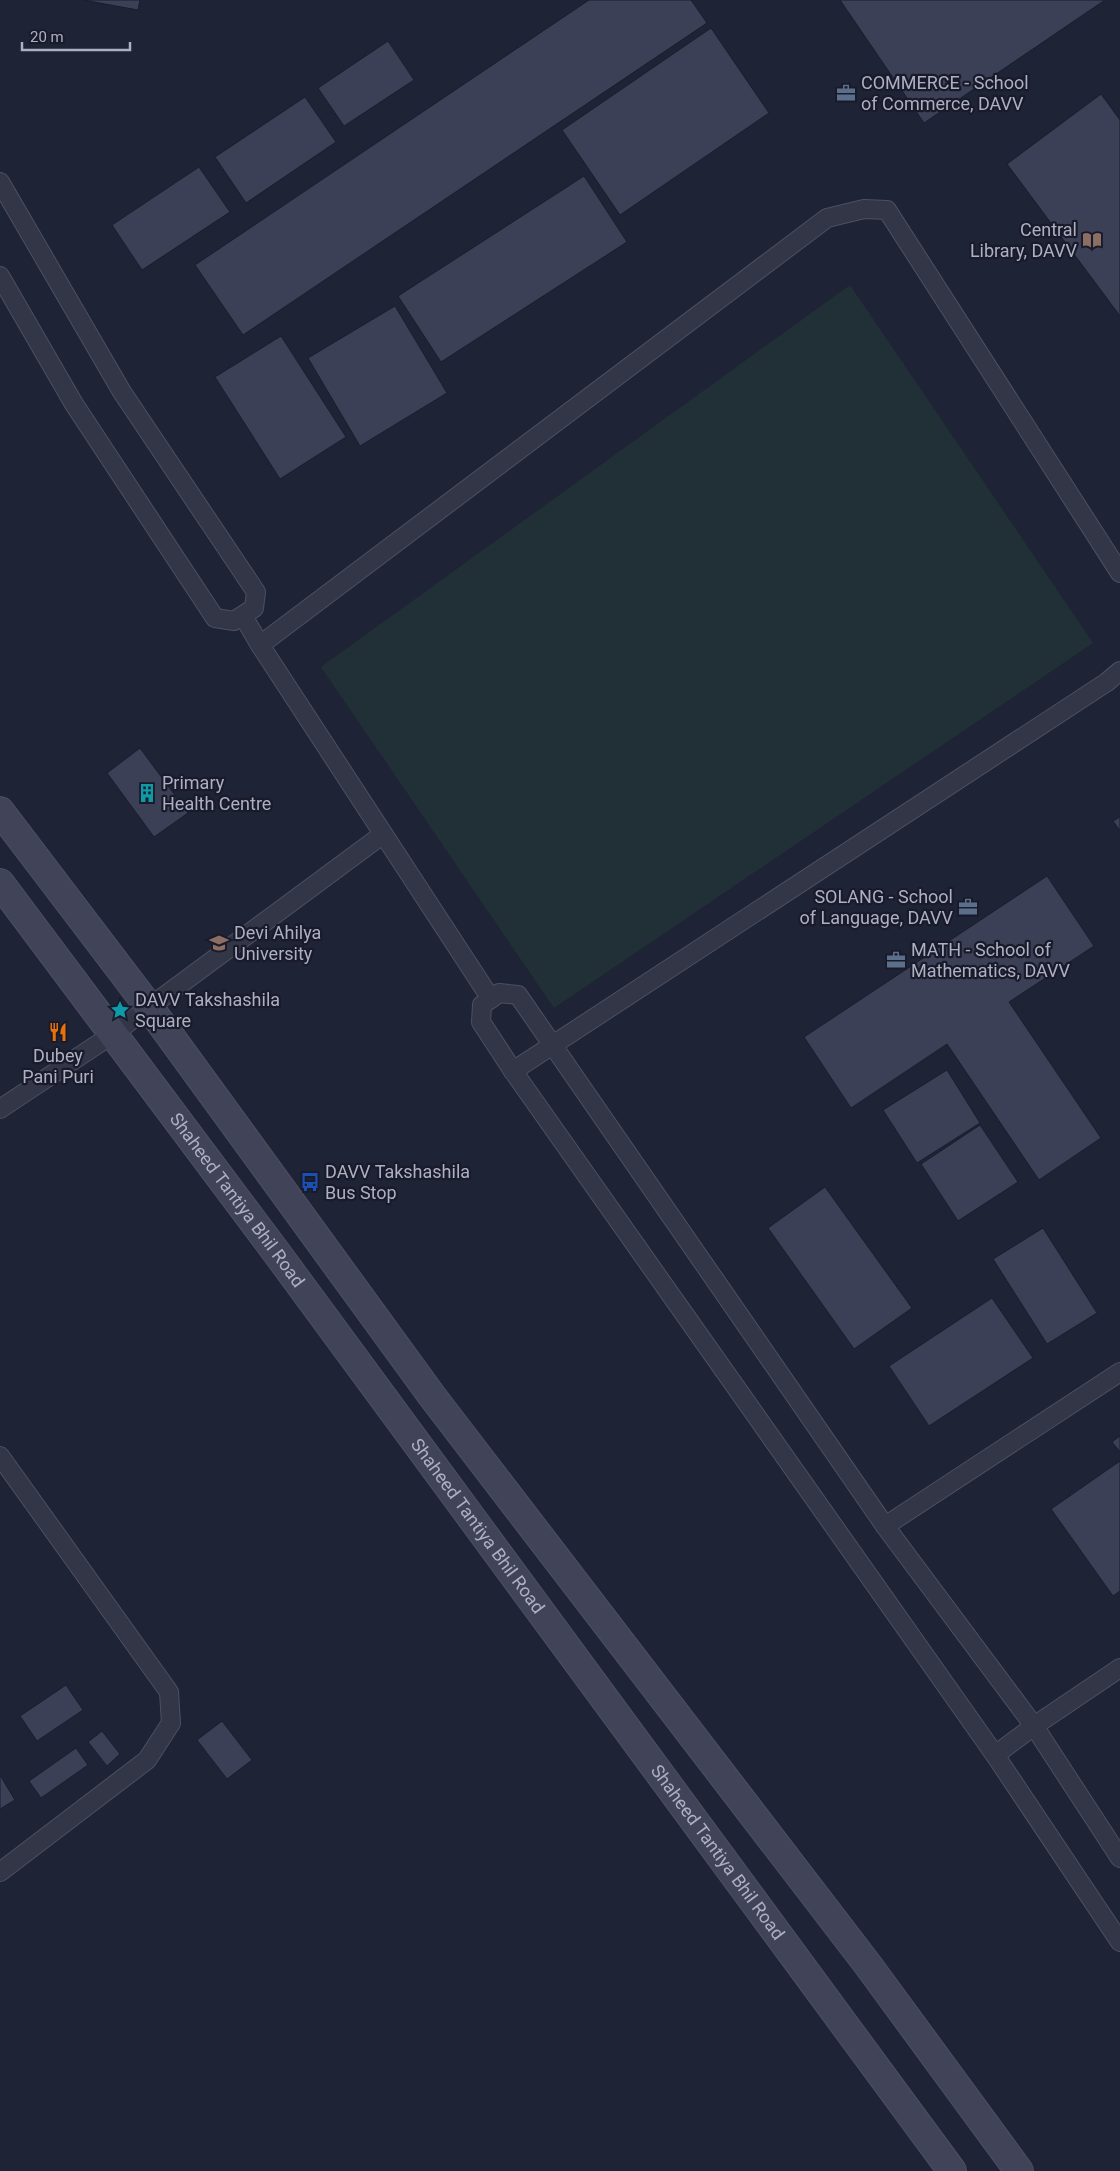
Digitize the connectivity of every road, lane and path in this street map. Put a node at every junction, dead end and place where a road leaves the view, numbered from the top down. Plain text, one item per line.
1 (0, 182) edge
2 (0, 276) edge
3 (1120, 573) edge
4 (243, 616) junction
5 (260, 644) junction
6 (1120, 671) edge
7 (0, 810) edge
8 (382, 835) junction
9 (0, 883) edge
10 (491, 999) junction
11 (149, 1007) junction
12 (113, 1034) junction
13 (552, 1045) junction
14 (513, 1071) junction
15 (0, 1109) edge
16 (1120, 1372) edge
17 (0, 1456) edge
18 (885, 1526) junction
19 (1120, 1668) edge
20 (1034, 1726) junction
21 (995, 1755) junction
22 (1120, 1858) edge
23 (0, 1872) edge
24 (1120, 1942) edge
25 (952, 2171) edge
26 (1019, 2171) edge

1 - 4 lane
2 - 4 lane
3 - 5 lane
4 - 5 lane
5 - 8 lane
6 - 13 lane
7 - 11 main road
8 - 10 lane
8 - 11 lane
9 - 12 main road, Shaheed Tantiya Bhil Road
10 - 13 lane
10 - 14 lane
11 - 12 lane
11 - 26 main road
12 - 15 lane
12 - 25 main road, Shaheed Tantiya Bhil Road
13 - 14 lane
13 - 18 lane
14 - 21 lane
16 - 18 lane
17 - 23 lane
18 - 20 lane
19 - 20 lane
20 - 21 lane
20 - 22 lane
21 - 24 lane

